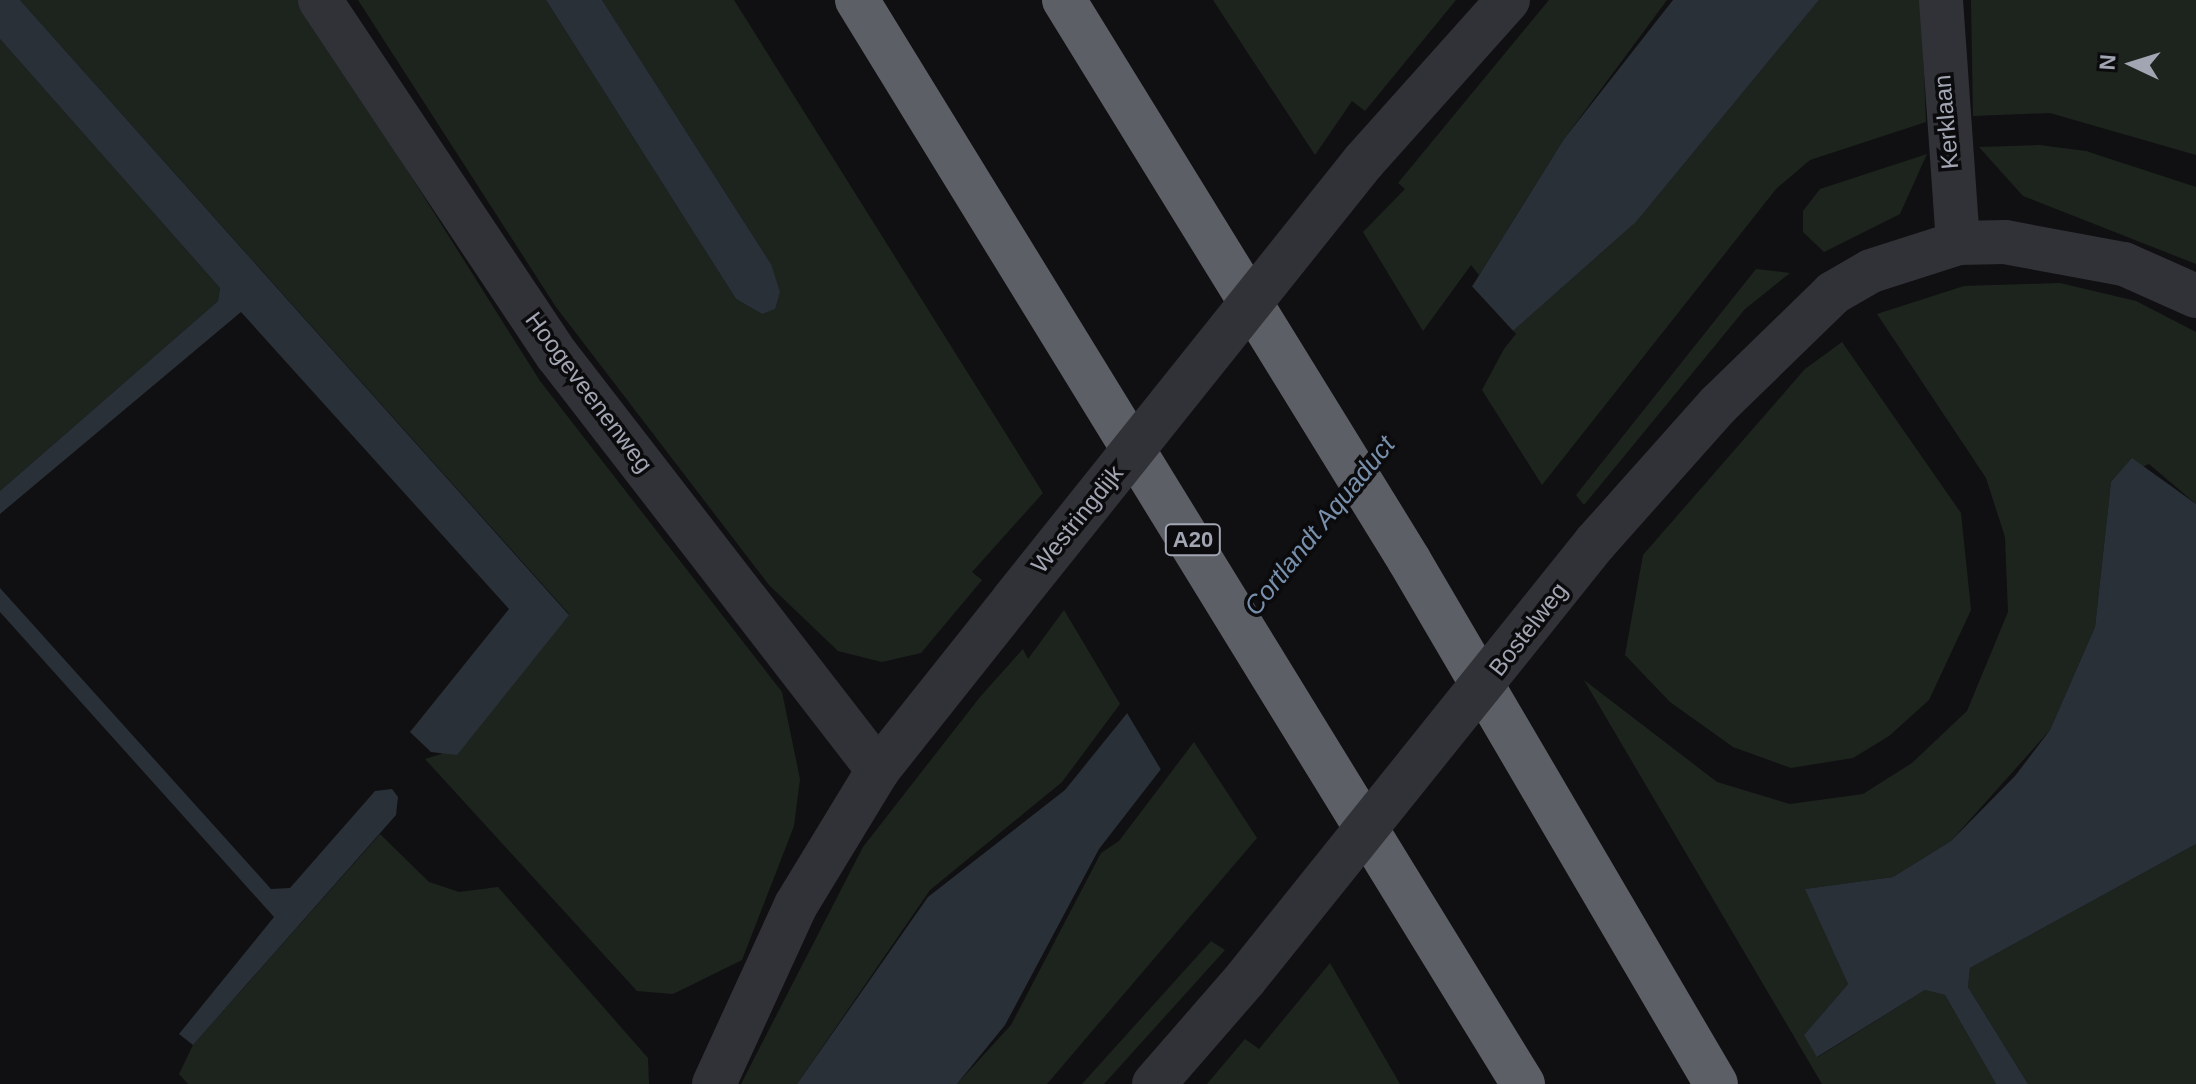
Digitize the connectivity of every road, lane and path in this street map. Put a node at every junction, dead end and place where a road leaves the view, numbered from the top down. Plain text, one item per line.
1 (320, 0) edge
2 (857, 0) edge
3 (1064, 0) edge
4 (1508, 0) edge
5 (1941, 0) edge
6 (1958, 243) junction
7 (2196, 296) edge
8 (878, 770) junction
9 (714, 1084) edge
10 (1154, 1084) edge
11 (1523, 1084) edge
12 (1716, 1084) edge

1 - 8 street, Hoogeveenenweg
2 - 11 highway, A20
3 - 12 highway
4 - 8 street, Westringdijk, bridge
5 - 6 street, Kerklaan
6 - 7 street
6 - 10 street, Bostelweg, bridge
8 - 9 street, Westringdijk

